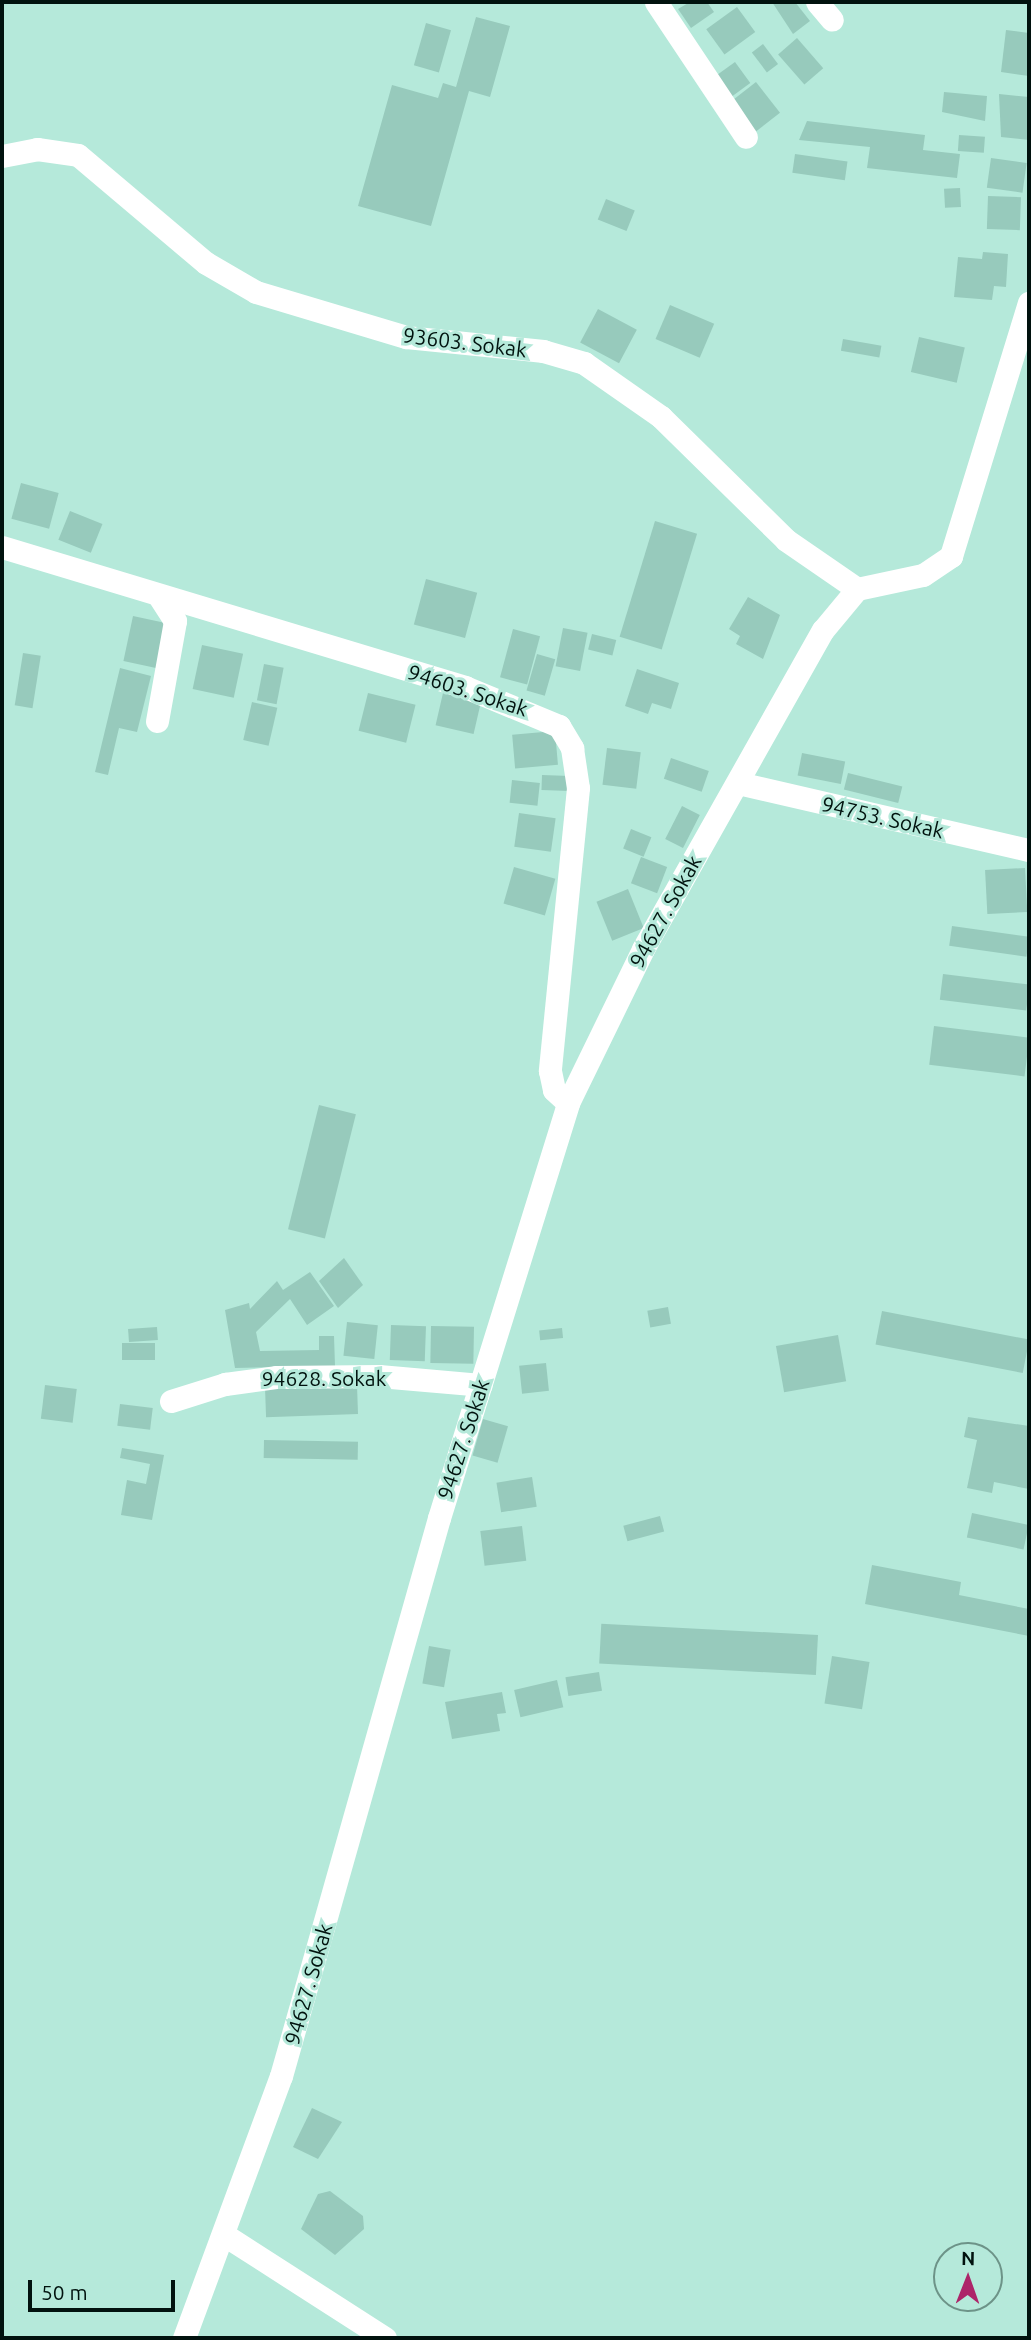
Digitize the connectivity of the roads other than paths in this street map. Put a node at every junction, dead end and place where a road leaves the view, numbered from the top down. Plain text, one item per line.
1 (656, 2) edge
2 (817, 2) edge
3 (832, 20) dead end
4 (746, 137) dead end
5 (2, 156) edge
6 (1029, 303) edge
7 (2, 547) edge
8 (857, 589) junction
9 (159, 596) junction
10 (157, 721) dead end
11 (738, 783) junction
12 (1029, 850) edge
13 (568, 1103) junction
14 (481, 1385) junction
15 (171, 1401) dead end
16 (226, 2236) junction
17 (184, 2338) edge
18 (385, 2338) edge

1 - 4 street
2 - 3 street
5 - 8 street, 93603. Sokak
6 - 8 street
7 - 9 street, 94603. Sokak
8 - 11 street, 94627. Sokak
9 - 10 street
9 - 13 street, 94603. Sokak
11 - 12 street, 94753. Sokak
11 - 13 street, 94627. Sokak
13 - 14 street, 94627. Sokak
14 - 15 street, 94628. Sokak
14 - 16 street, 94627. Sokak
16 - 17 street, 94627. Sokak
16 - 18 street

